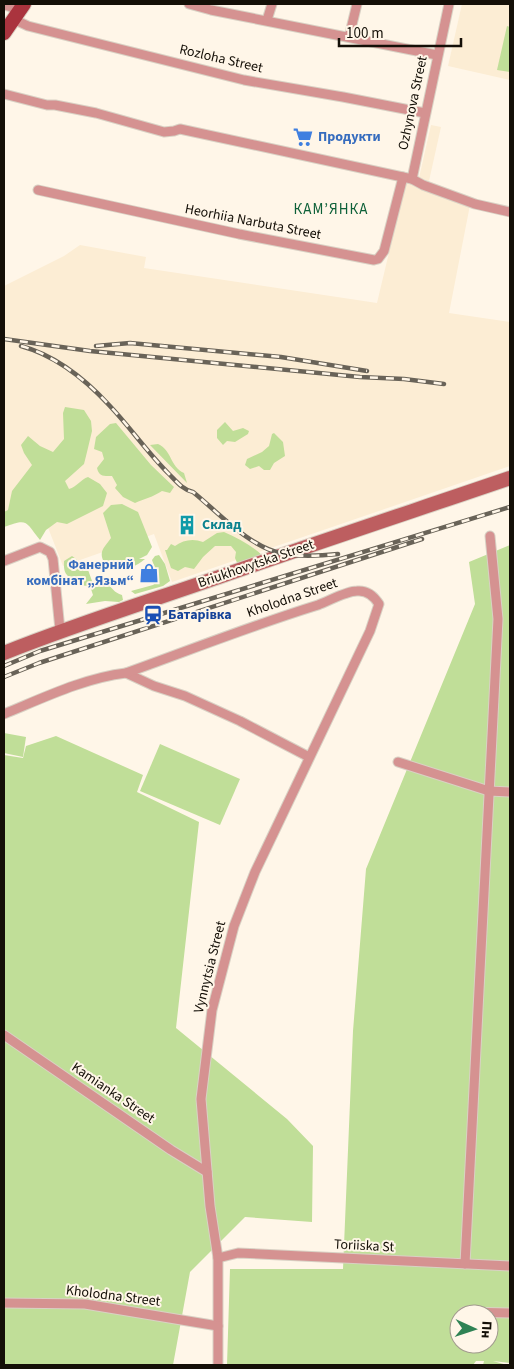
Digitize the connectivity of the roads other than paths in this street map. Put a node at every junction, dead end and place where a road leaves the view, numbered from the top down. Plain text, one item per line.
1 (188, 4) edge
2 (272, 4) edge
3 (357, 4) edge
4 (449, 4) edge
5 (4, 5) edge
6 (18, 11) edge
7 (267, 20) junction
8 (4, 33) edge
9 (349, 37) junction
10 (437, 54) junction
11 (4, 94) edge
12 (425, 113) junction
13 (407, 178) junction
14 (38, 190) dead end
15 (510, 212) edge
16 (510, 478) edge
17 (490, 536) dead end
18 (4, 561) edge
19 (379, 604) joint
20 (60, 630) junction
21 (4, 653) edge
22 (126, 673) junction
23 (4, 714) edge
24 (309, 757) junction
25 (398, 762) dead end
26 (489, 791) junction
27 (510, 792) edge
28 (4, 1035) edge
29 (207, 1172) junction
30 (218, 1258) junction
31 (465, 1264) junction
32 (510, 1266) edge
33 (4, 1303) edge
34 (218, 1326) junction
35 (218, 1365) edge

1 - 7 street
2 - 7 street
3 - 9 street
4 - 10 street, Ozhynova Street
5 - 6 street, Rozloha Street
6 - 8 main road
6 - 12 street, Rozloha Street
7 - 9 street
9 - 10 street
10 - 12 street, Ozhynova Street
11 - 13 street
12 - 13 street, Ozhynova Street
13 - 14 street, Heorhiia Narbuta Street
13 - 15 street
16 - 20 main road, Briukhovytska Street
17 - 26 street
18 - 20 street
19 - 22 street, Kholodna Street
19 - 24 street, Vynnytsia Street
20 - 21 main road, Briukhovytska Street
22 - 23 street, Kholodna Street
22 - 24 street
24 - 29 street, Vynnytsia Street
25 - 26 street
26 - 27 street
26 - 31 street
28 - 29 street, Kamianka Street
29 - 30 street, Vynnytsia Street
30 - 31 street, Toriiska St
30 - 34 street, Vynnytsia Street
31 - 32 street, Toriiska St
33 - 34 street, Kholodna Street
34 - 35 street, Vynnytsia Street

